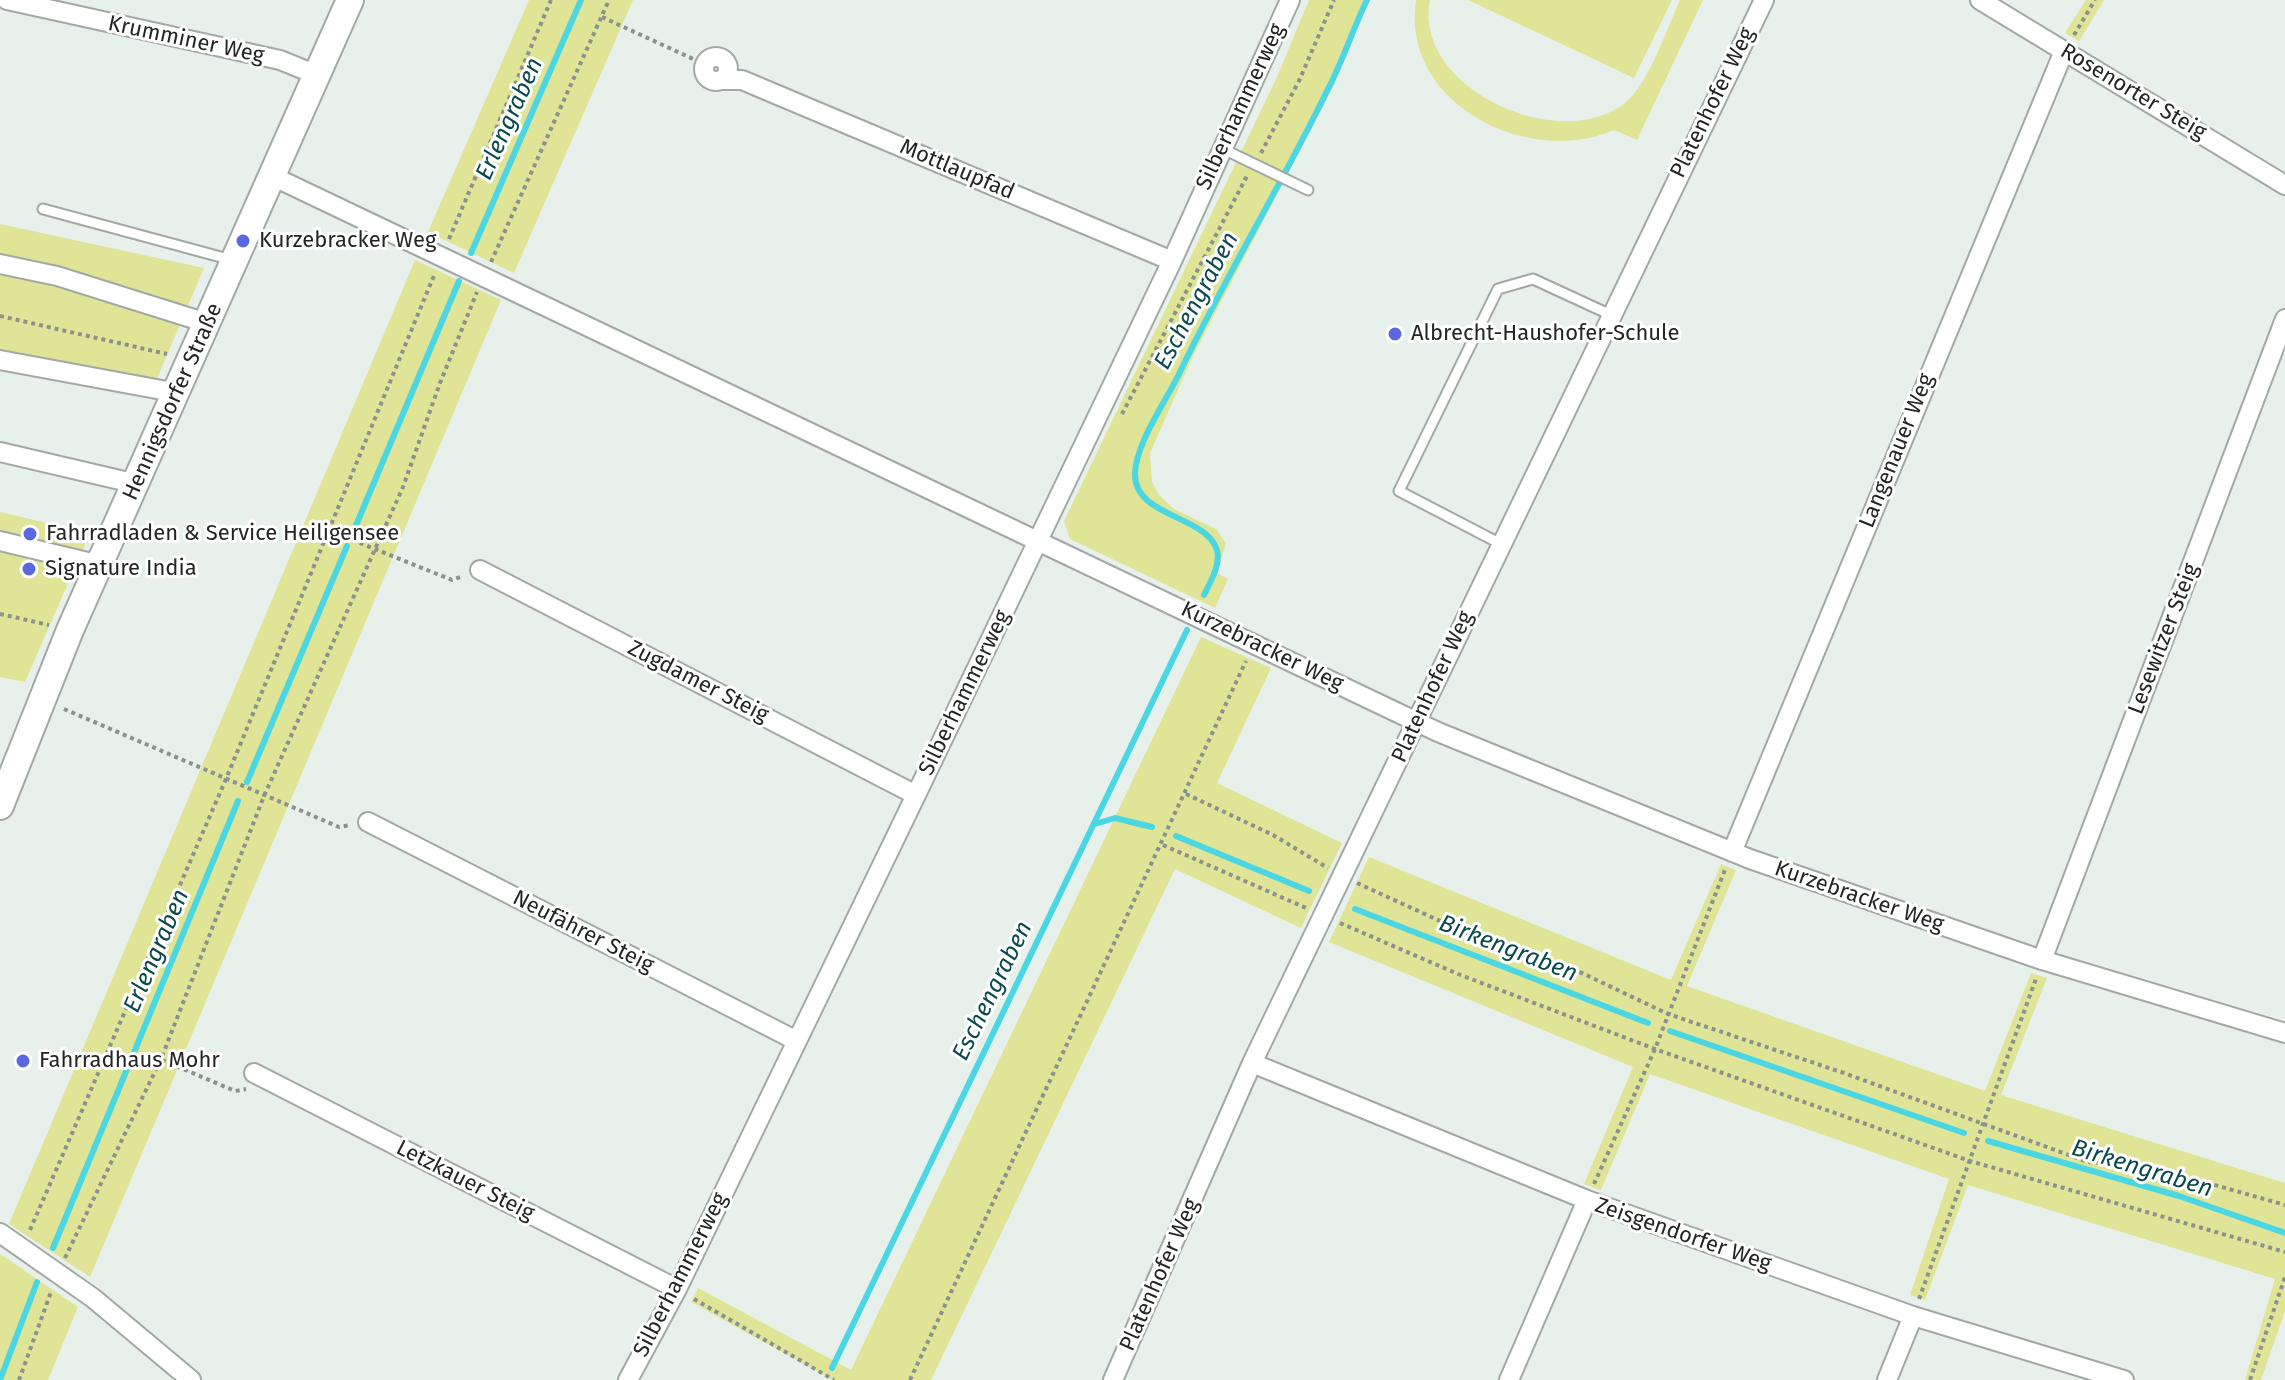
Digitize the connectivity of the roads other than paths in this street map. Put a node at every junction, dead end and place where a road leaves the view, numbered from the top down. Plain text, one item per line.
1 (7, 0) edge
2 (350, 0) edge
3 (1290, 0) edge
4 (1764, 0) edge
5 (1980, 0) edge
6 (2064, 51) junction
7 (317, 75) junction
8 (730, 76) dead end
9 (1221, 148) junction
10 (272, 176) junction
11 (2285, 185) edge
12 (1303, 188) dead end
13 (43, 209) dead end
14 (235, 261) junction
15 (1172, 261) junction
16 (0, 264) edge
17 (1611, 315) junction
18 (2285, 319) edge
19 (207, 323) junction
20 (0, 360) edge
21 (178, 393) junction
22 (0, 452) edge
23 (137, 484) junction
24 (1038, 540) junction
25 (0, 541) edge
26 (1501, 544) junction
27 (100, 565) junction
28 (480, 570) road end
29 (1416, 721) junction
30 (3, 791) edge
31 (916, 795) junction
32 (368, 822) road end
33 (1732, 852) junction
34 (2042, 960) junction
35 (2285, 1033) edge
36 (797, 1041) junction
37 (1252, 1063) junction
38 (254, 1073) road end
39 (1587, 1200) junction
40 (0, 1233) edge
41 (677, 1289) junction
42 (1913, 1316) junction
43 (191, 1380) edge
44 (628, 1380) edge
45 (1113, 1380) edge
46 (1509, 1380) edge
47 (1887, 1380) edge
48 (2124, 1380) edge

1 - 7 street, Krumminer Weg
2 - 7 main road, Hennigsdorfer Straße
3 - 9 street, Silberhammerweg
4 - 17 street, Platenhofer Weg
5 - 6 street, Rosenorter Steig
6 - 11 street, Rosenorter Steig
6 - 33 street, Langenauer Weg
7 - 10 main road, Hennigsdorfer Straße
8 - 15 street, Mottlaupfad
9 - 12 lane
9 - 15 street, Silberhammerweg
10 - 14 main road, Hennigsdorfer Straße
10 - 24 street, Kurzebracker Weg
13 - 14 lane
14 - 19 main road, Hennigsdorfer Straße
15 - 24 street, Silberhammerweg
16 - 19 street
17 - 26 street, Platenhofer Weg
17 - 26 lane
18 - 34 street, Lesewitzer Steig
19 - 21 main road, Hennigsdorfer Straße
20 - 21 street
21 - 23 main road, Hennigsdorfer Straße
22 - 23 street
23 - 27 main road, Hennigsdorfer Straße
24 - 29 street, Kurzebracker Weg
24 - 31 street, Silberhammerweg
25 - 27 street
26 - 29 street, Platenhofer Weg
27 - 30 main road, Hennigsdorfer Straße
28 - 31 street, Zugdamer Steig
29 - 33 street, Kurzebracker Weg
29 - 37 street, Platenhofer Weg
31 - 36 street, Silberhammerweg
32 - 36 street, Neufährer Steig
33 - 34 street, Kurzebracker Weg
34 - 35 street, Kurzebracker Weg
36 - 41 street, Silberhammerweg
37 - 39 street, Zeisgendorfer Weg
37 - 45 street, Platenhofer Weg
38 - 41 street, Letzkauer Steig
39 - 42 street, Zeisgendorfer Weg
39 - 46 street
40 - 43 street
41 - 44 street, Silberhammerweg
42 - 47 street
42 - 48 street, Zeisgendorfer Weg

